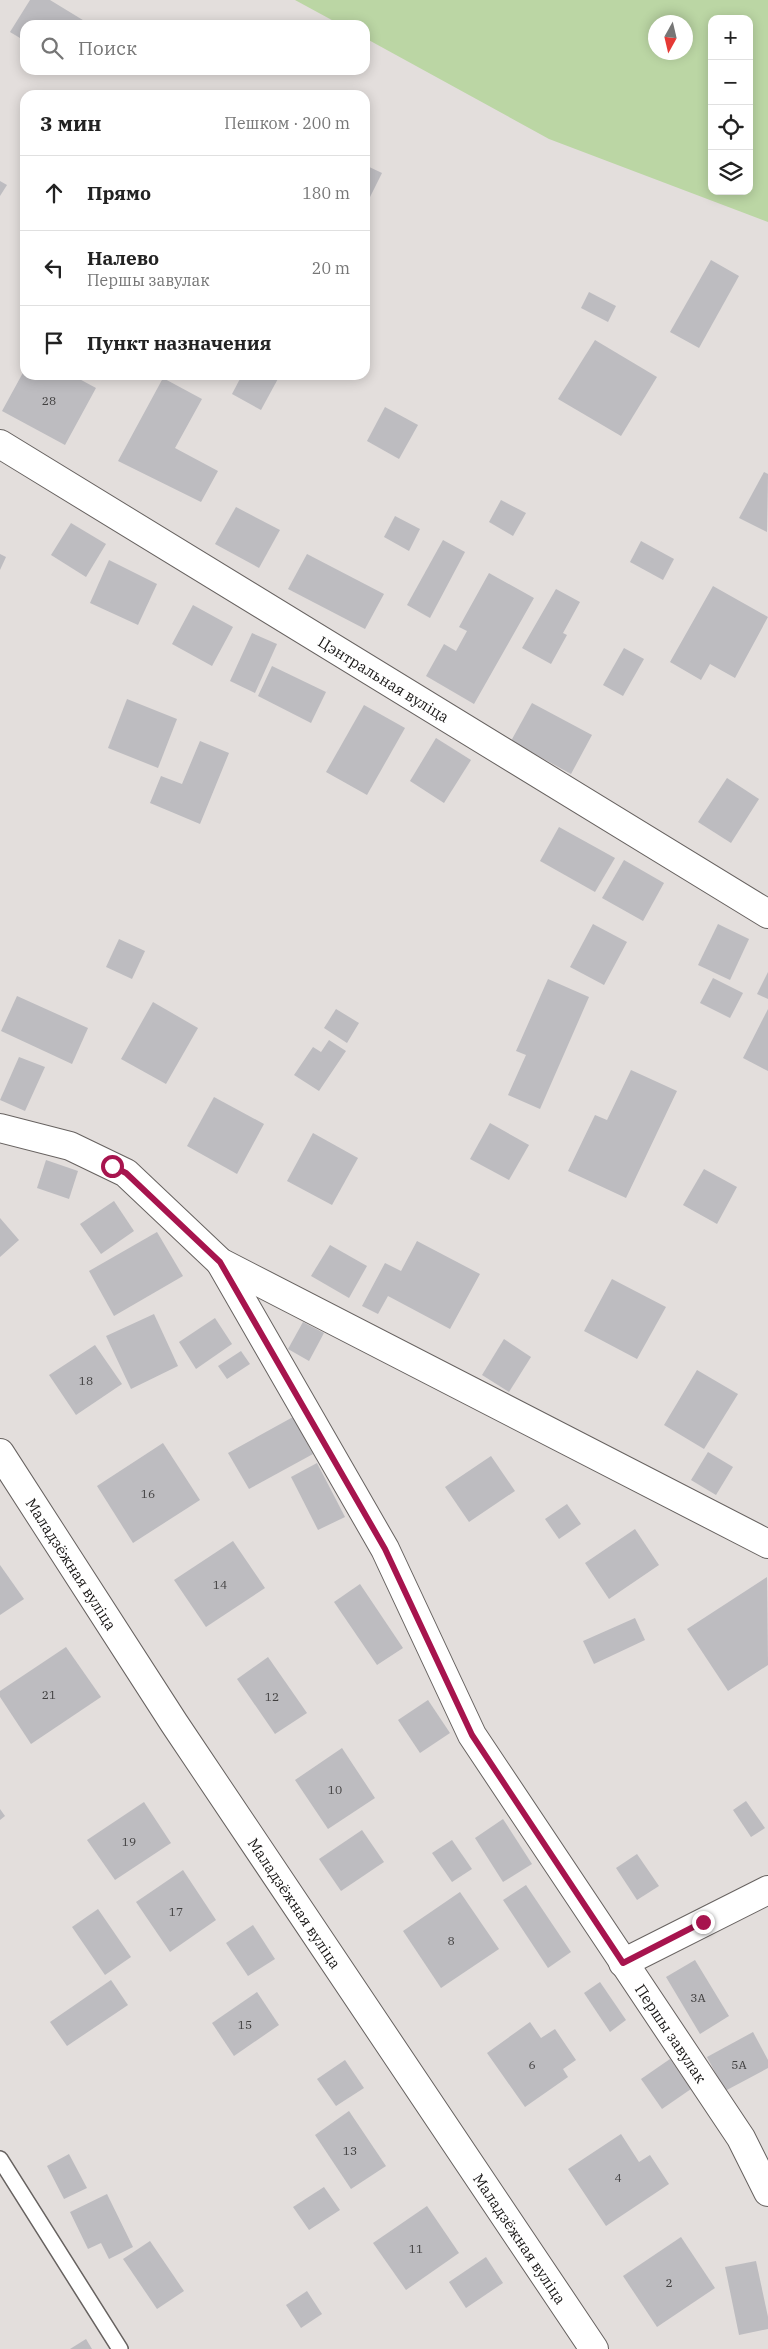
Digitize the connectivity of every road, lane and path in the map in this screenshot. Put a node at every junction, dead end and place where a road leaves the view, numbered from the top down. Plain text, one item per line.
1 (0, 444) edge
2 (768, 914) edge
3 (0, 1128) edge
4 (220, 1262) junction
5 (0, 1453) edge
6 (768, 1544) edge
7 (768, 1890) edge
8 (623, 1963) junction
9 (0, 2159) edge
10 (768, 2192) edge
11 (120, 2349) edge
12 (594, 2349) edge

1 - 2 street, Цэнтральная вуліца
3 - 4 street
4 - 6 street
4 - 8 street, Першы завулак
5 - 12 street, Маладзёжная вуліца
7 - 8 street
8 - 10 street, Першы завулак
9 - 11 lane

